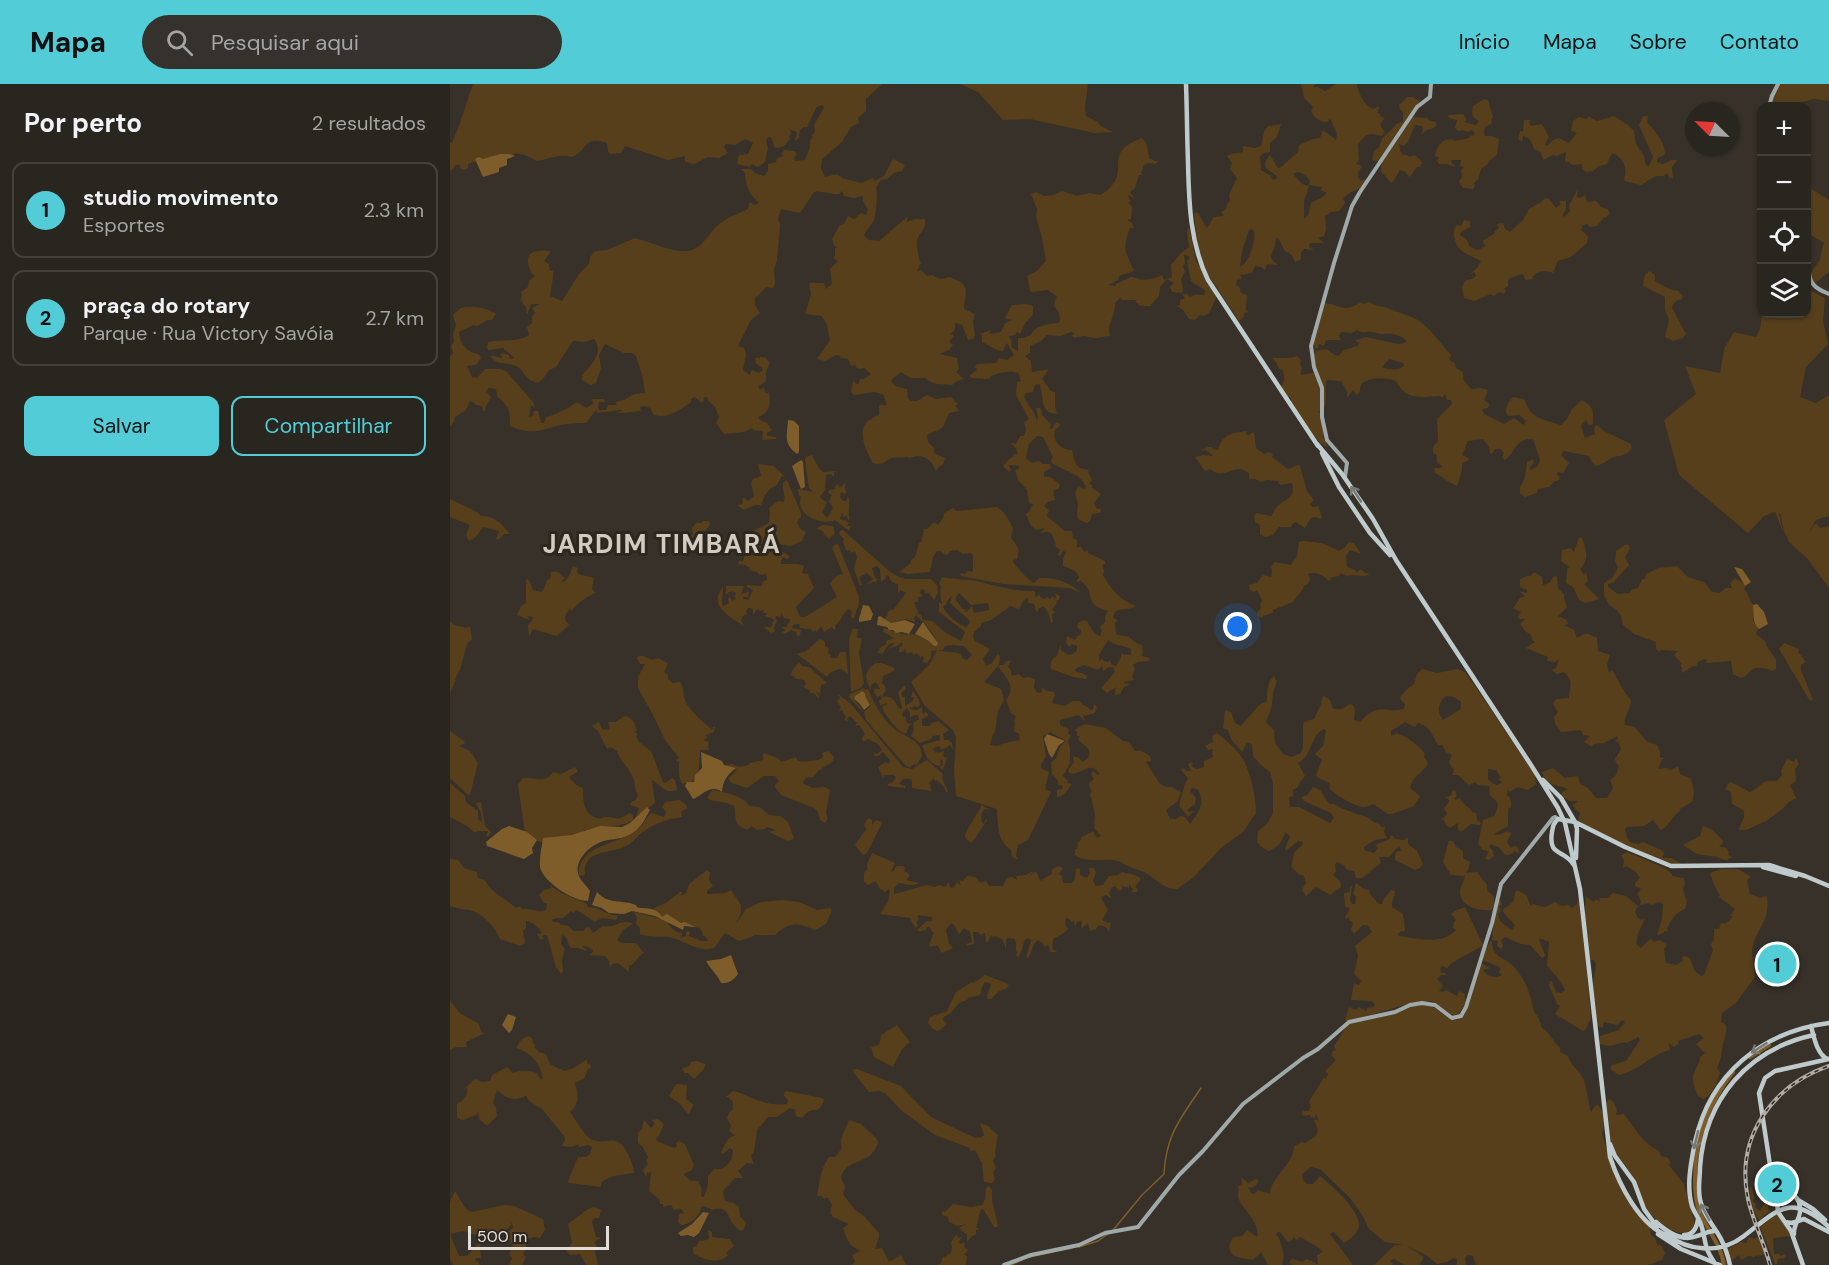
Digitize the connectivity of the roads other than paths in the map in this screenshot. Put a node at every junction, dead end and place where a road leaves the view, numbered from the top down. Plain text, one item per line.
1 (1186, 84) edge
2 (1431, 84) edge
3 (1778, 84) edge
4 (1770, 102) edge
5 (1807, 264) edge
6 (1829, 294) edge
7 (1317, 444) junction
8 (1343, 472) junction
9 (1339, 487) junction
10 (1369, 513) junction
11 (1363, 521) junction
12 (1499, 717) junction
13 (1537, 775) junction
14 (1568, 812) junction
15 (1563, 820) junction
16 (1575, 822) junction
17 (1588, 829) junction
18 (1577, 837) junction
19 (1570, 839) junction
20 (1558, 852) junction
21 (1576, 870) junction
22 (1829, 888) edge
23 (1829, 1023) edge
24 (1811, 1026) junction
25 (1814, 1034) junction
26 (1821, 1053) junction
27 (1829, 1059) edge
28 (1818, 1062) junction
29 (1606, 1126) junction
30 (1770, 1159) junction
31 (1633, 1179) junction
32 (1622, 1187) junction
33 (1787, 1191) junction
34 (1777, 1198) junction
35 (1798, 1200) junction
36 (1642, 1204) junction
37 (1698, 1219) junction
38 (1797, 1220) junction
39 (1647, 1221) junction
40 (1785, 1222) junction
41 (1829, 1228) edge
42 (1714, 1231) junction
43 (1704, 1233) junction
44 (1674, 1234) junction
45 (1668, 1236) junction
46 (1796, 1244) junction
47 (1728, 1262) edge
48 (1718, 1264) edge
49 (1004, 1265) edge
50 (1804, 1265) edge

1 - 7 main road
2 - 8 main road
3 - 4 main road
5 - 6 main road
7 - 8 main road
7 - 9 main road
8 - 9 main road
10 -> 8 main road
9 - 11 main road
10 - 11 main road
10 - 12 main road
11 - 12 main road
12 - 13 main road
13 - 14 main road
13 - 15 main road
14 - 15 main road
14 - 16 main road
15 - 16 main road
15 - 19 main road
15 - 20 main road
15 - 49 main road
16 - 17 main road
16 - 18 main road
17 - 18 main road
17 - 22 main road
18 - 21 main road
19 - 20 main road
19 - 21 main road
20 - 21 main road
21 - 29 main road
23 - 24 main road
24 - 25 main road
24 -> 37 main road
25 - 26 main road
42 -> 25 main road
26 - 27 main road
26 - 28 main road
27 - 28 main road
28 - 30 main road
29 - 31 main road
29 - 32 main road
30 - 33 main road
30 - 34 main road
31 - 32 main road
31 - 36 main road
32 - 39 main road
33 - 34 main road
33 - 35 main road
34 - 40 main road
35 - 38 main road
35 - 41 main road
36 - 44 main road
36 - 45 main road
37 - 43 main road
37 - 44 main road
38 - 40 main road
38 - 41 main road
38 - 46 main road
39 - 45 main road
39 - 48 main road
40 - 46 main road
41 - 45 main road
42 - 43 main road
42 - 47 main road
43 - 44 main road
43 - 48 main road
46 - 50 main road
47 - 48 main road

